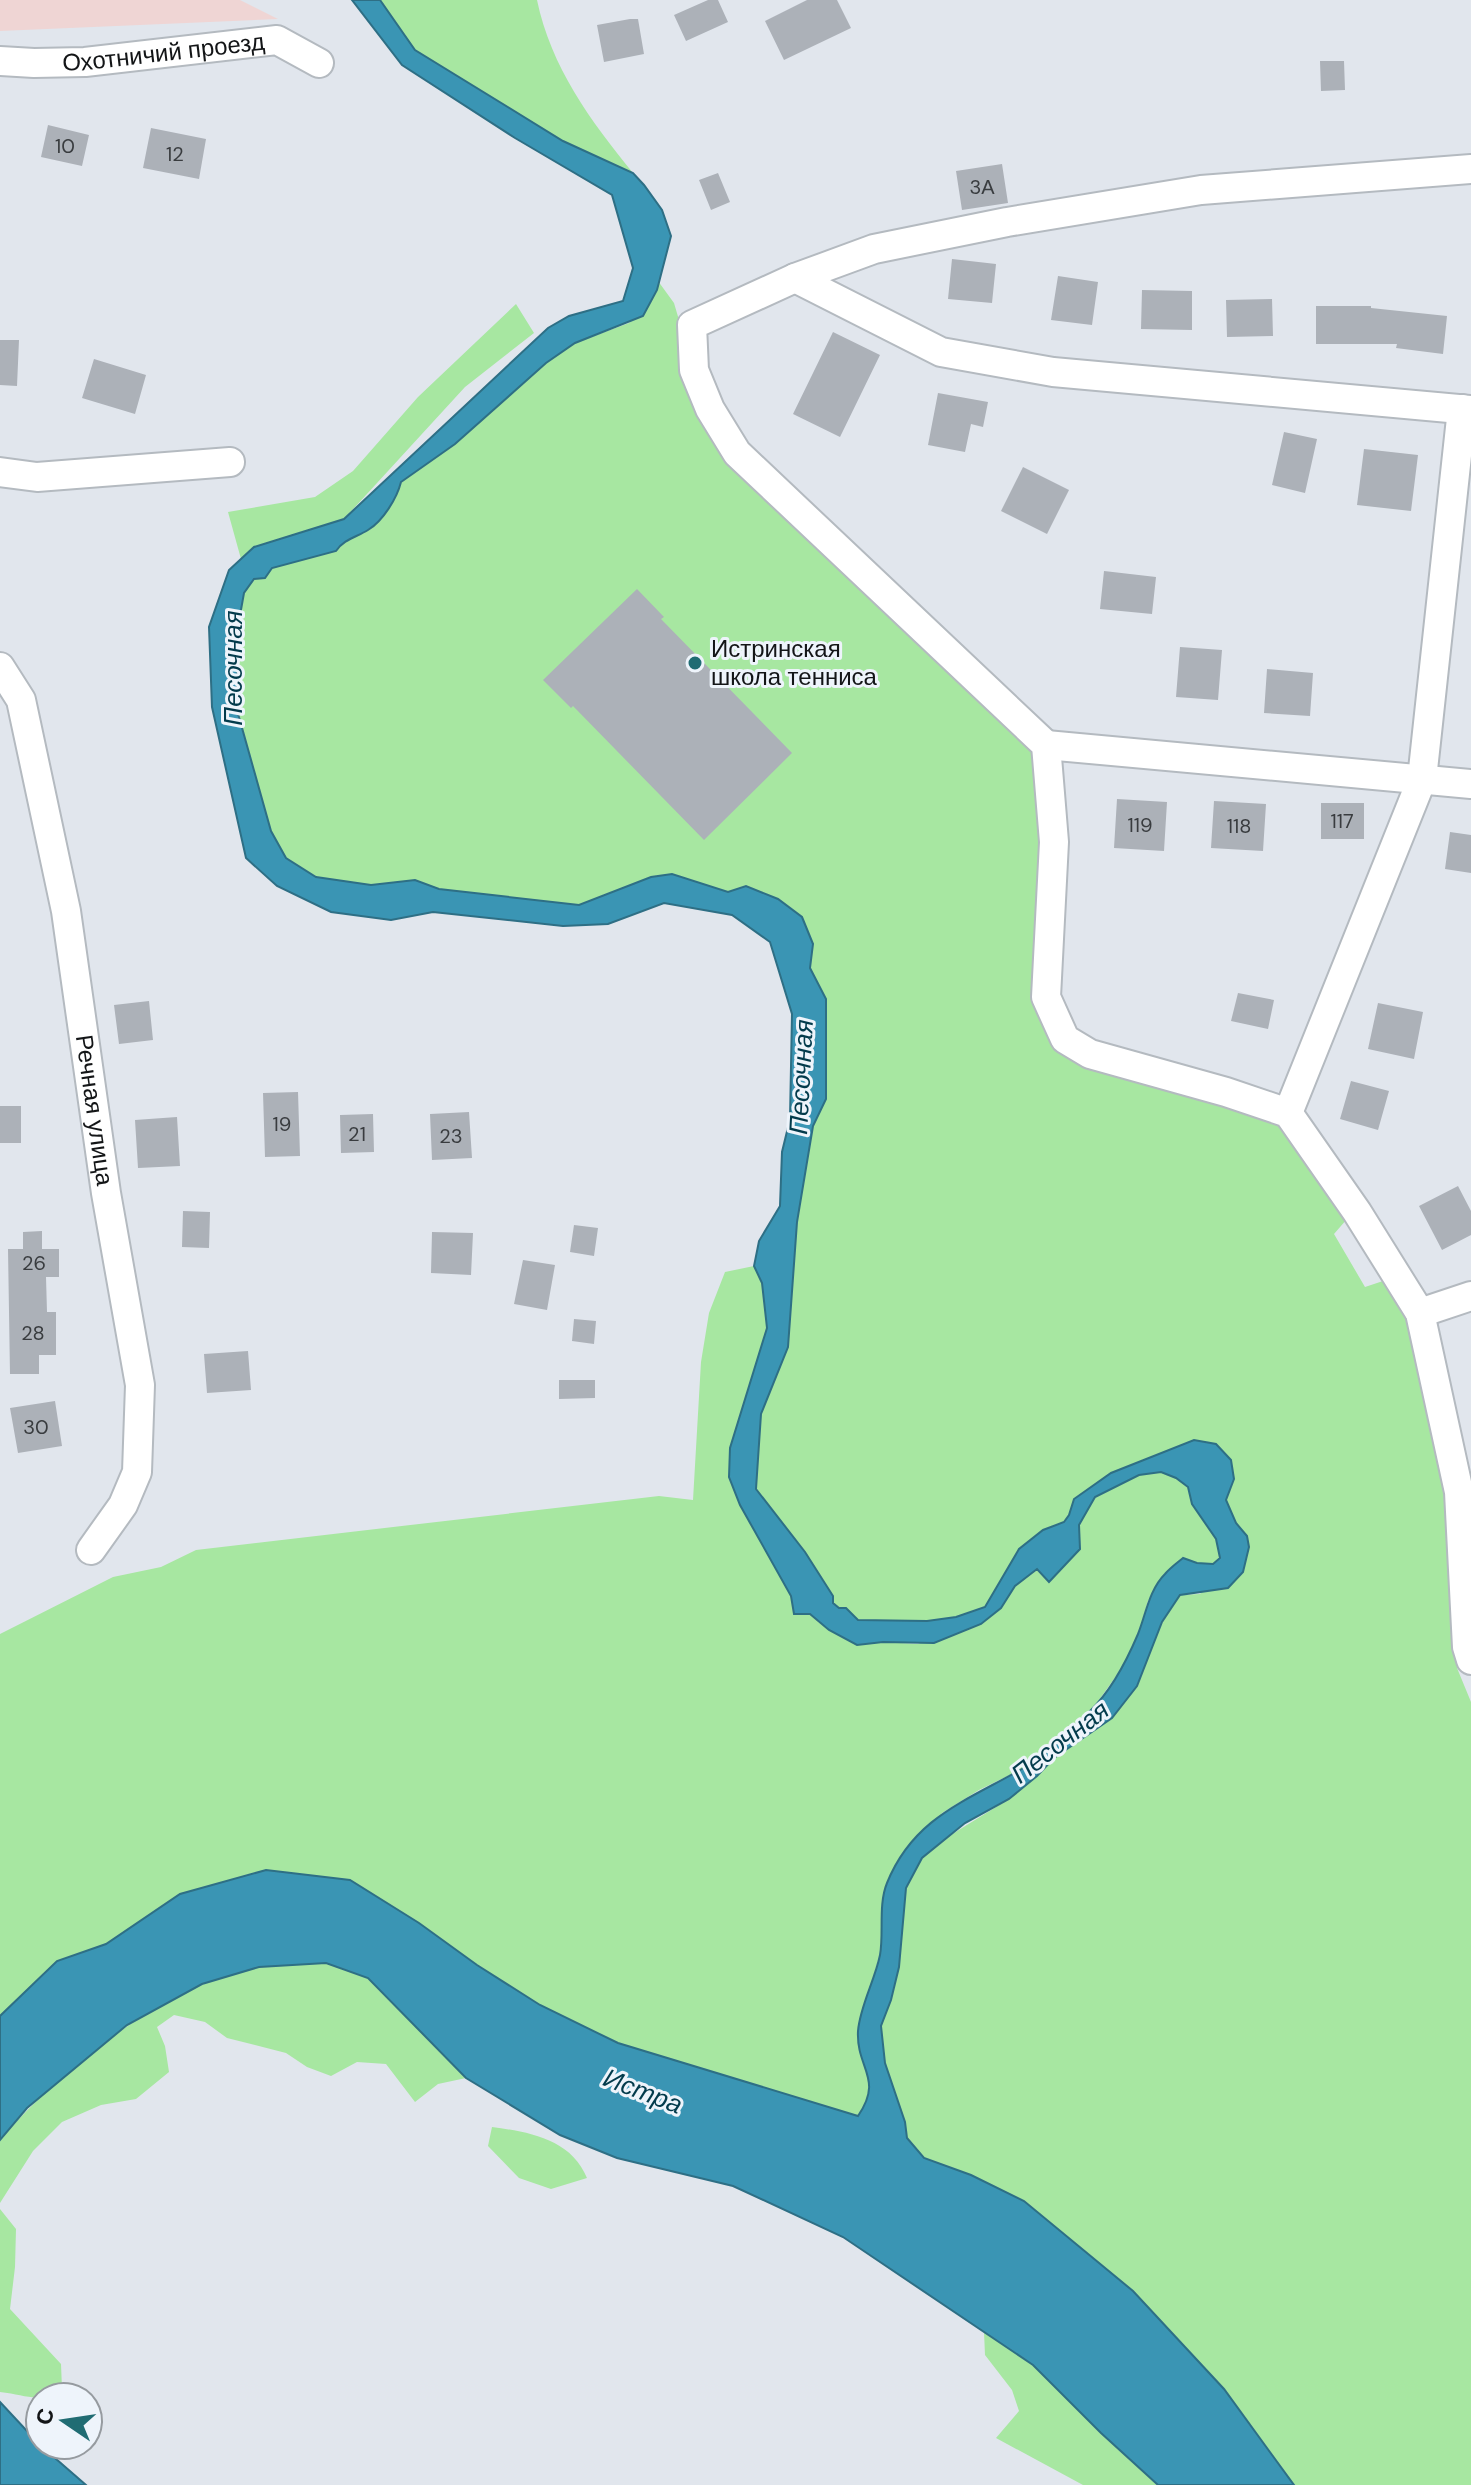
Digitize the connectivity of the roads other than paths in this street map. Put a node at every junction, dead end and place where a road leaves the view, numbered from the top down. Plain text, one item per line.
1 (0, 61) edge
2 (319, 63) dead end
3 (1471, 169) edge
4 (795, 278) junction
5 (1467, 410) edge
6 (230, 462) dead end
7 (0, 472) edge
8 (0, 667) edge
9 (1046, 745) junction
10 (1422, 779) junction
11 (1471, 784) edge
12 (1288, 1113) junction
13 (1471, 1296) edge
14 (1420, 1313) junction
15 (91, 1550) dead end
16 (1471, 1660) edge

1 - 2 street, Охотничий проезд
3 - 4 street
4 - 5 street
4 - 9 street
5 - 10 street
6 - 7 street
8 - 15 street, Речная улица
9 - 10 street
9 - 12 street
10 - 11 street
10 - 12 street
12 - 14 street
13 - 14 street
14 - 16 street

